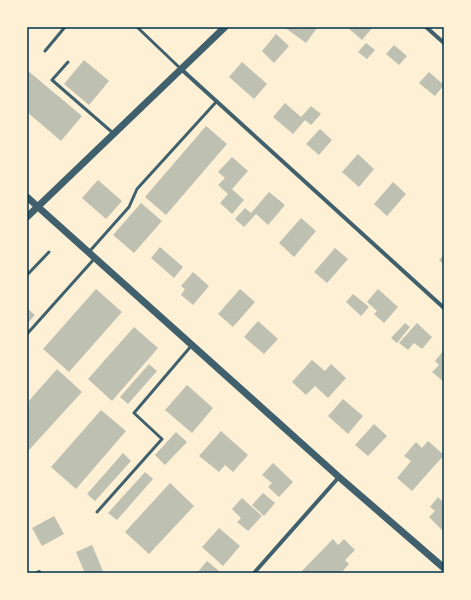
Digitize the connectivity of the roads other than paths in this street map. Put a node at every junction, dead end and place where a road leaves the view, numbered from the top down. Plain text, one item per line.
1 (65, 27) edge
2 (137, 27) edge
3 (224, 27) edge
4 (426, 27) edge
5 (444, 43) edge
6 (45, 51) dead end
7 (68, 62) dead end
8 (181, 69) junction
9 (217, 101) junction
10 (114, 134) junction
11 (27, 197) edge
12 (38, 207) junction
13 (27, 217) edge
14 (49, 252) dead end
15 (89, 252) junction
16 (95, 258) junction
17 (27, 275) edge
18 (444, 308) edge
19 (27, 334) edge
20 (192, 345) junction
21 (339, 477) junction
22 (97, 512) dead end
23 (444, 568) edge
24 (254, 573) edge

1 - 6 lane
2 - 8 lane
3 - 8 street
4 - 5 street
7 - 10 lane
8 - 9 street
8 - 10 street
9 - 15 lane
9 - 18 street
10 - 12 street
11 - 12 street
12 - 13 street
12 - 15 street
14 - 17 lane
15 - 16 street
16 - 19 lane
16 - 20 street
20 - 21 street
20 - 22 lane
21 - 23 street
21 - 24 street

